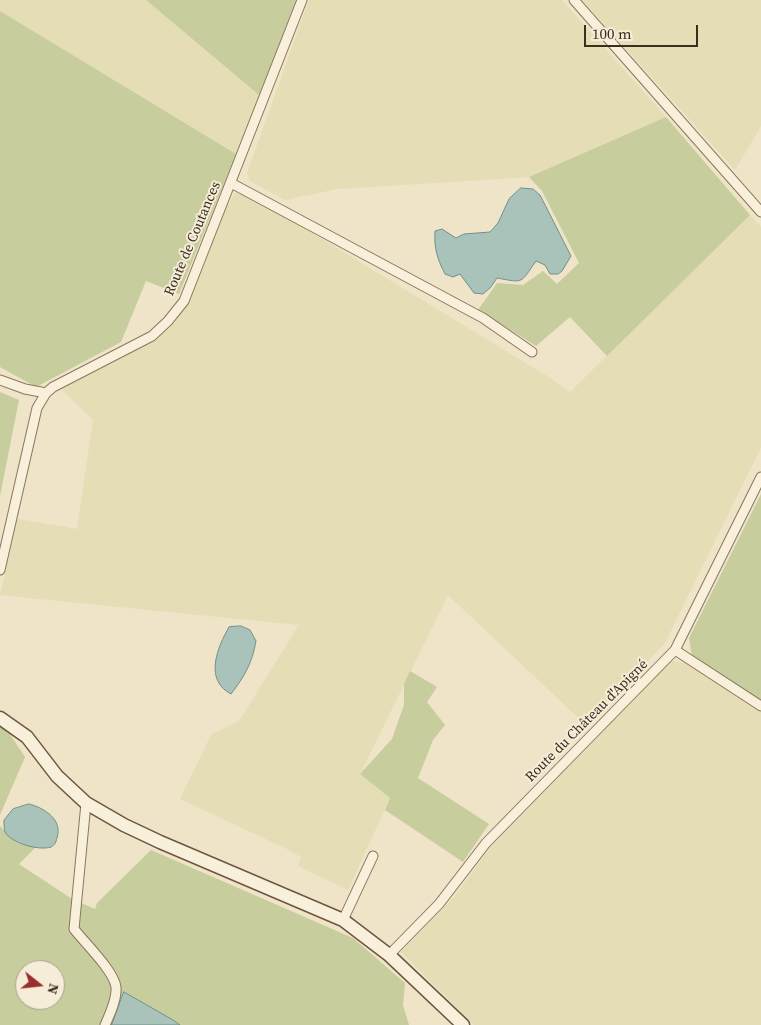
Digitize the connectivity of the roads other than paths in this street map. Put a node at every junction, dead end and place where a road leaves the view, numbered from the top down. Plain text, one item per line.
1 (302, 0) edge
2 (574, 0) edge
3 (232, 183) junction
4 (761, 212) edge
5 (532, 352) dead end
6 (0, 380) edge
7 (46, 393) junction
8 (761, 477) edge
9 (0, 525) edge
10 (9, 528) junction
11 (0, 570) edge
12 (675, 650) junction
13 (761, 706) edge
14 (0, 718) edge
15 (86, 803) junction
16 (373, 856) dead end
17 (343, 920) junction
18 (389, 955) junction
19 (105, 1025) edge
20 (463, 1025) edge

1 - 3 street, Route de Coutances
2 - 4 street
3 - 5 street
3 - 7 street, Route de Coutances
6 - 7 street
7 - 10 street
8 - 12 street, Route du Château d'Apigné
9 - 10 street
10 - 11 street
12 - 13 street
12 - 18 street, Route du Château d'Apigné
14 - 15 street
15 - 17 street
15 - 19 street
16 - 17 street
17 - 18 street
18 - 20 street

